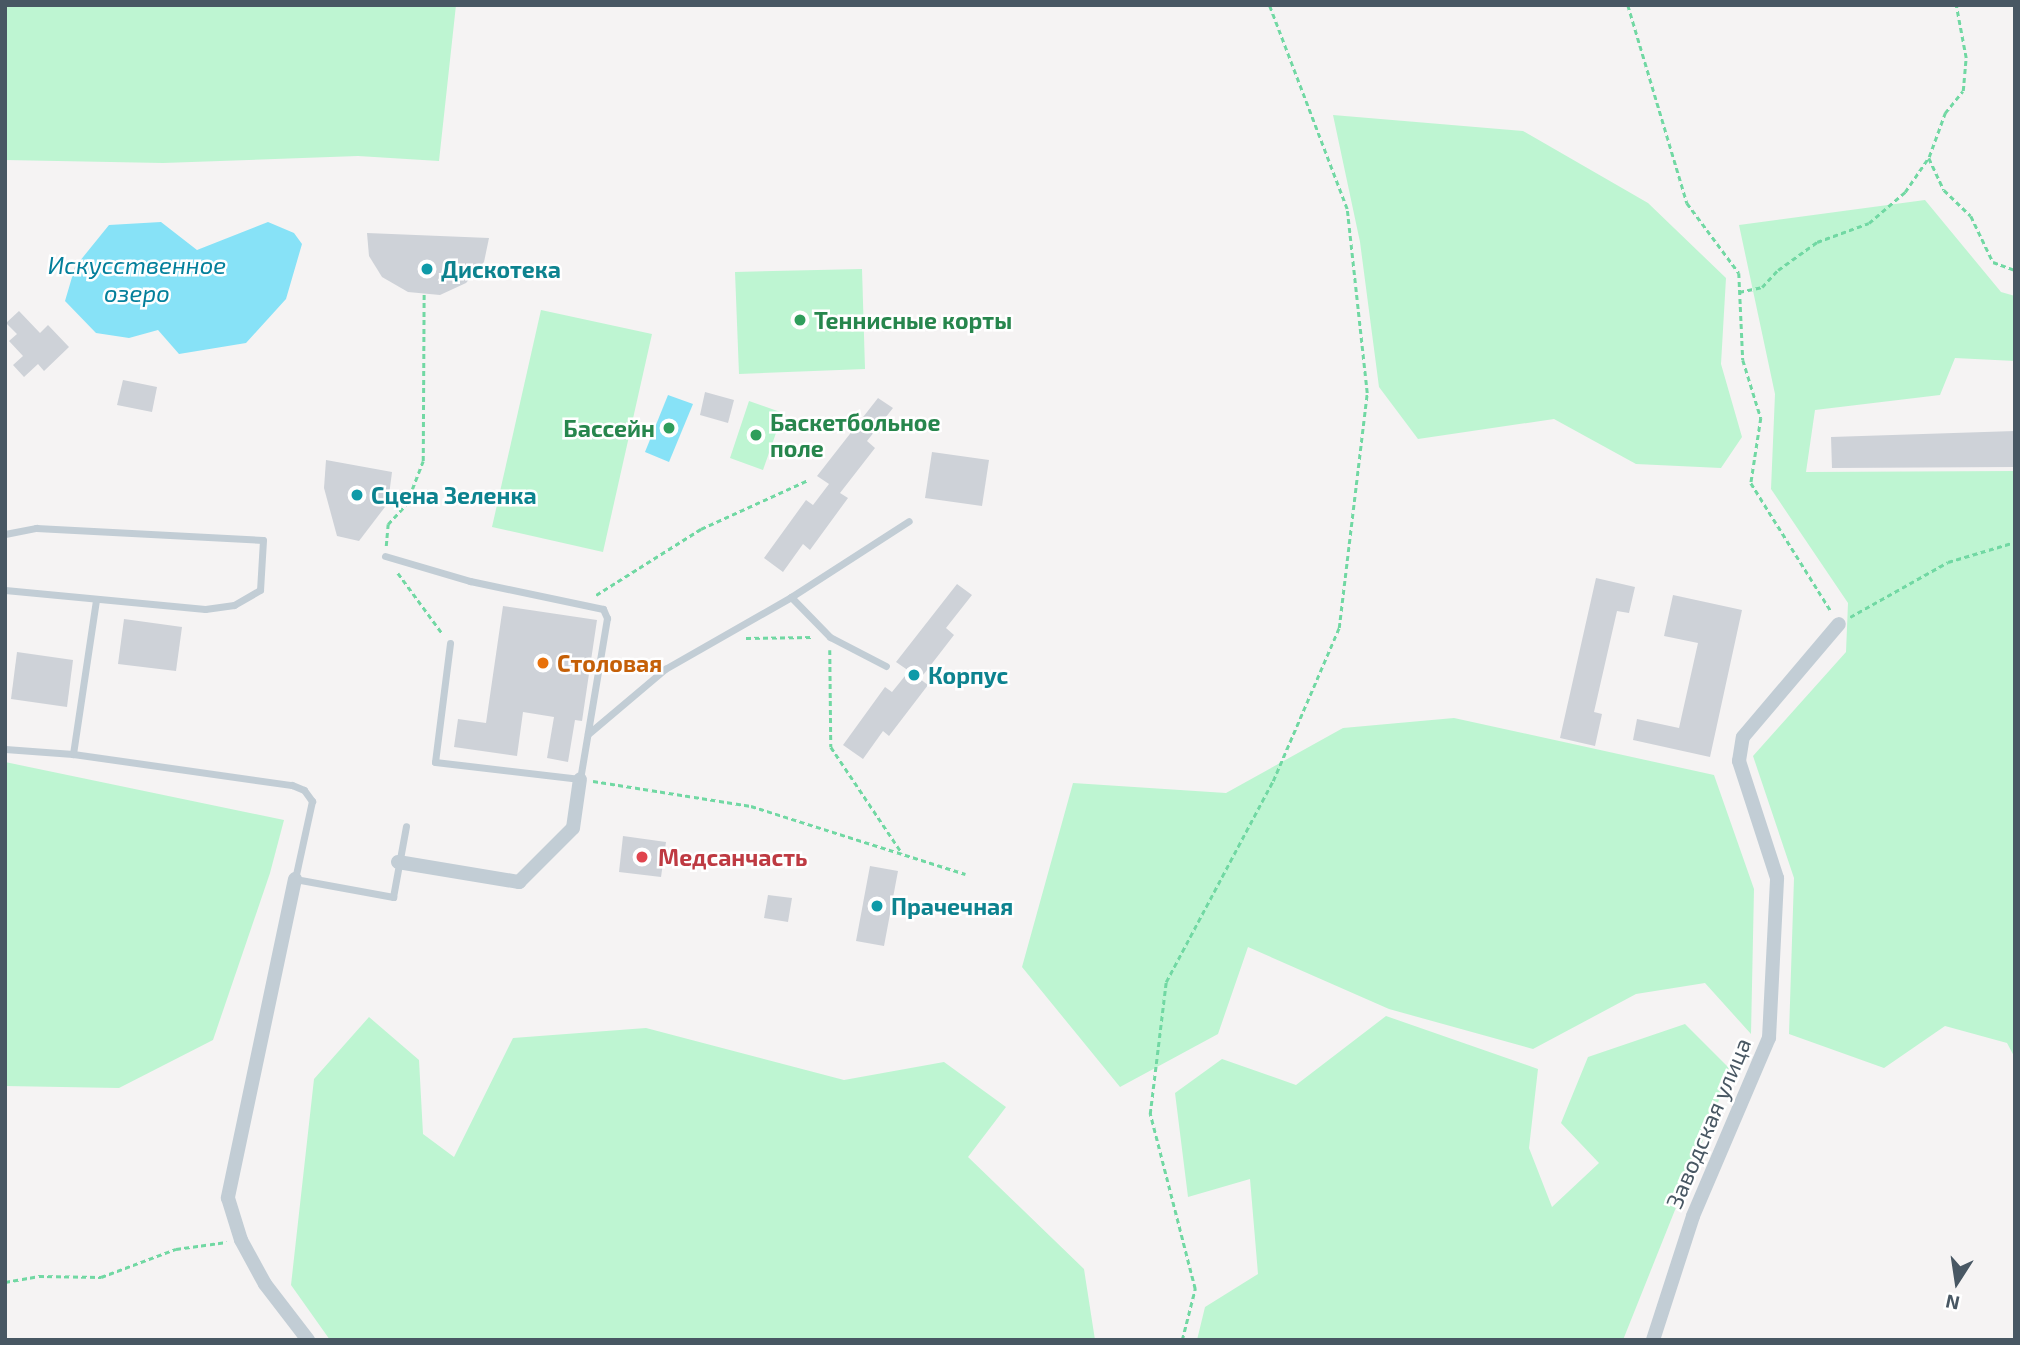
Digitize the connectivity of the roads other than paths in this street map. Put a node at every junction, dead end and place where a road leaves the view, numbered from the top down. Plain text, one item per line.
1 (909, 521) dead end
2 (5, 534) edge
3 (386, 556) road end
4 (5, 590) edge
5 (791, 597) junction
6 (96, 600) junction
7 (1839, 624) road end
8 (450, 643) road end
9 (886, 666) dead end
10 (587, 734) junction
11 (5, 749) edge
12 (73, 754) junction
13 (580, 779) junction
14 (406, 826) dead end
15 (398, 862) junction
16 (295, 878) junction
17 (308, 1340) edge
18 (1653, 1340) edge

1 - 5 lane
2 - 6 lane
3 - 10 lane
4 - 6 lane
5 - 9 lane
5 - 10 lane
6 - 12 lane
7 - 18 street, Заводская улица
8 - 13 lane
10 - 13 lane
11 - 12 lane
12 - 16 lane
13 - 15 street
14 - 15 lane
15 - 16 lane
16 - 17 street

